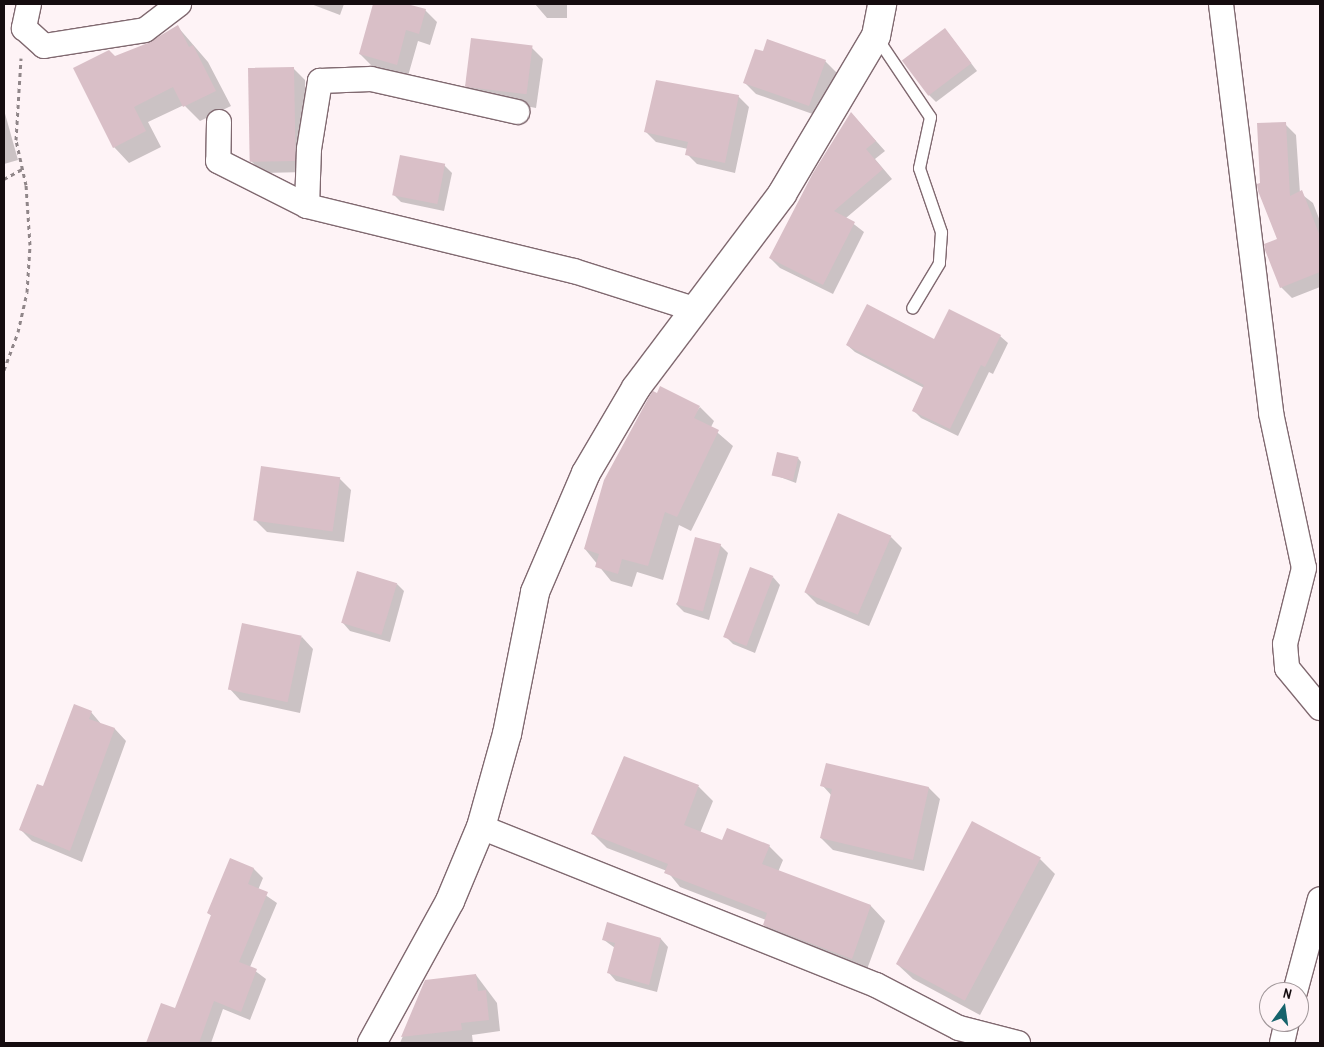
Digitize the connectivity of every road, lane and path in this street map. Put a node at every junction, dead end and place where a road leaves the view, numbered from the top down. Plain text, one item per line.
1 (29, 4) edge
2 (179, 4) edge
3 (882, 4) edge
4 (1221, 4) edge
5 (24, 28) junction
6 (876, 36) junction
7 (518, 112) dead end
8 (219, 122) dead end
9 (22, 169) junction
10 (4, 179) edge
11 (307, 206) junction
12 (912, 308) dead end
13 (694, 309) junction
14 (4, 370) edge
15 (1320, 708) edge
16 (481, 827) junction
17 (1320, 899) edge
18 (1298, 982) edge
19 (372, 1043) edge
20 (1018, 1043) edge

1 - 5 street
2 - 5 street
3 - 6 street
4 - 15 street
5 - 9 path
6 - 12 lane
6 - 13 street
7 - 11 street
8 - 11 street
9 - 10 path
9 - 14 path
11 - 13 street
13 - 16 street
16 - 19 street
16 - 20 street
17 - 18 street

